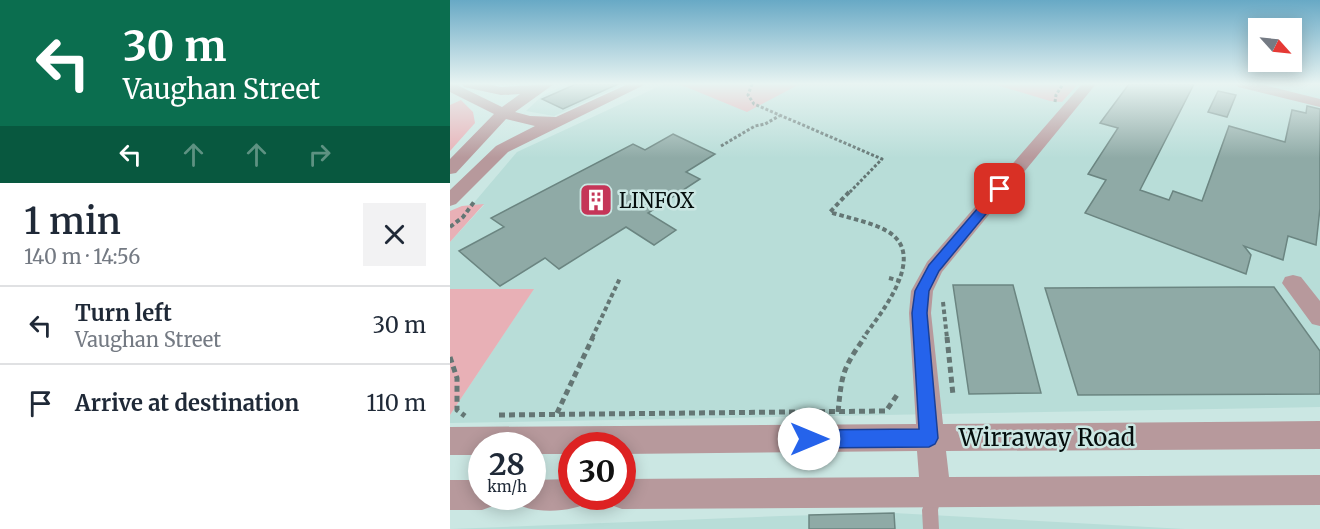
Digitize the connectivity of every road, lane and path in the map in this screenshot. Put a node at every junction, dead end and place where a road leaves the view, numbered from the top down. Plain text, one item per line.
1 (493, 109) edge
2 (509, 109) edge
3 (585, 109) edge
4 (765, 109) edge
5 (1068, 109) edge
6 (502, 113) junction
7 (780, 116) junction
8 (560, 120) junction
9 (721, 146) dead end
10 (450, 169) edge
11 (450, 199) edge
12 (476, 199) dead end
13 (450, 227) edge
14 (620, 278) dead end
15 (1293, 283) dead end
16 (943, 301) dead end
17 (1320, 317) edge
18 (450, 357) edge
19 (897, 395) dead end
20 (953, 395) dead end
21 (838, 412) junction
22 (557, 413) junction
23 (476, 416) dead end
24 (488, 416) dead end
25 (1320, 435) edge
26 (929, 438) junction
27 (450, 441) edge
28 (1320, 490) edge
29 (935, 491) junction
30 (636, 494) edge
31 (450, 495) edge
32 (468, 495) edge
33 (931, 529) edge

1 - 6 street
2 - 6 street
3 - 8 street
4 - 7 path
5 - 26 street
6 - 8 street
6 - 10 street
7 - 9 path
7 - 21 path
8 - 11 street
12 - 13 path
14 - 22 path
15 - 17 street
16 - 20 path
18 - 23 path
19 - 21 path
21 - 22 path
22 - 24 path
25 - 26 street, Wirraway Road
26 - 27 street, Wirraway Road
26 - 29 street
28 - 29 street
29 - 30 street
29 - 33 lane
31 - 32 street

